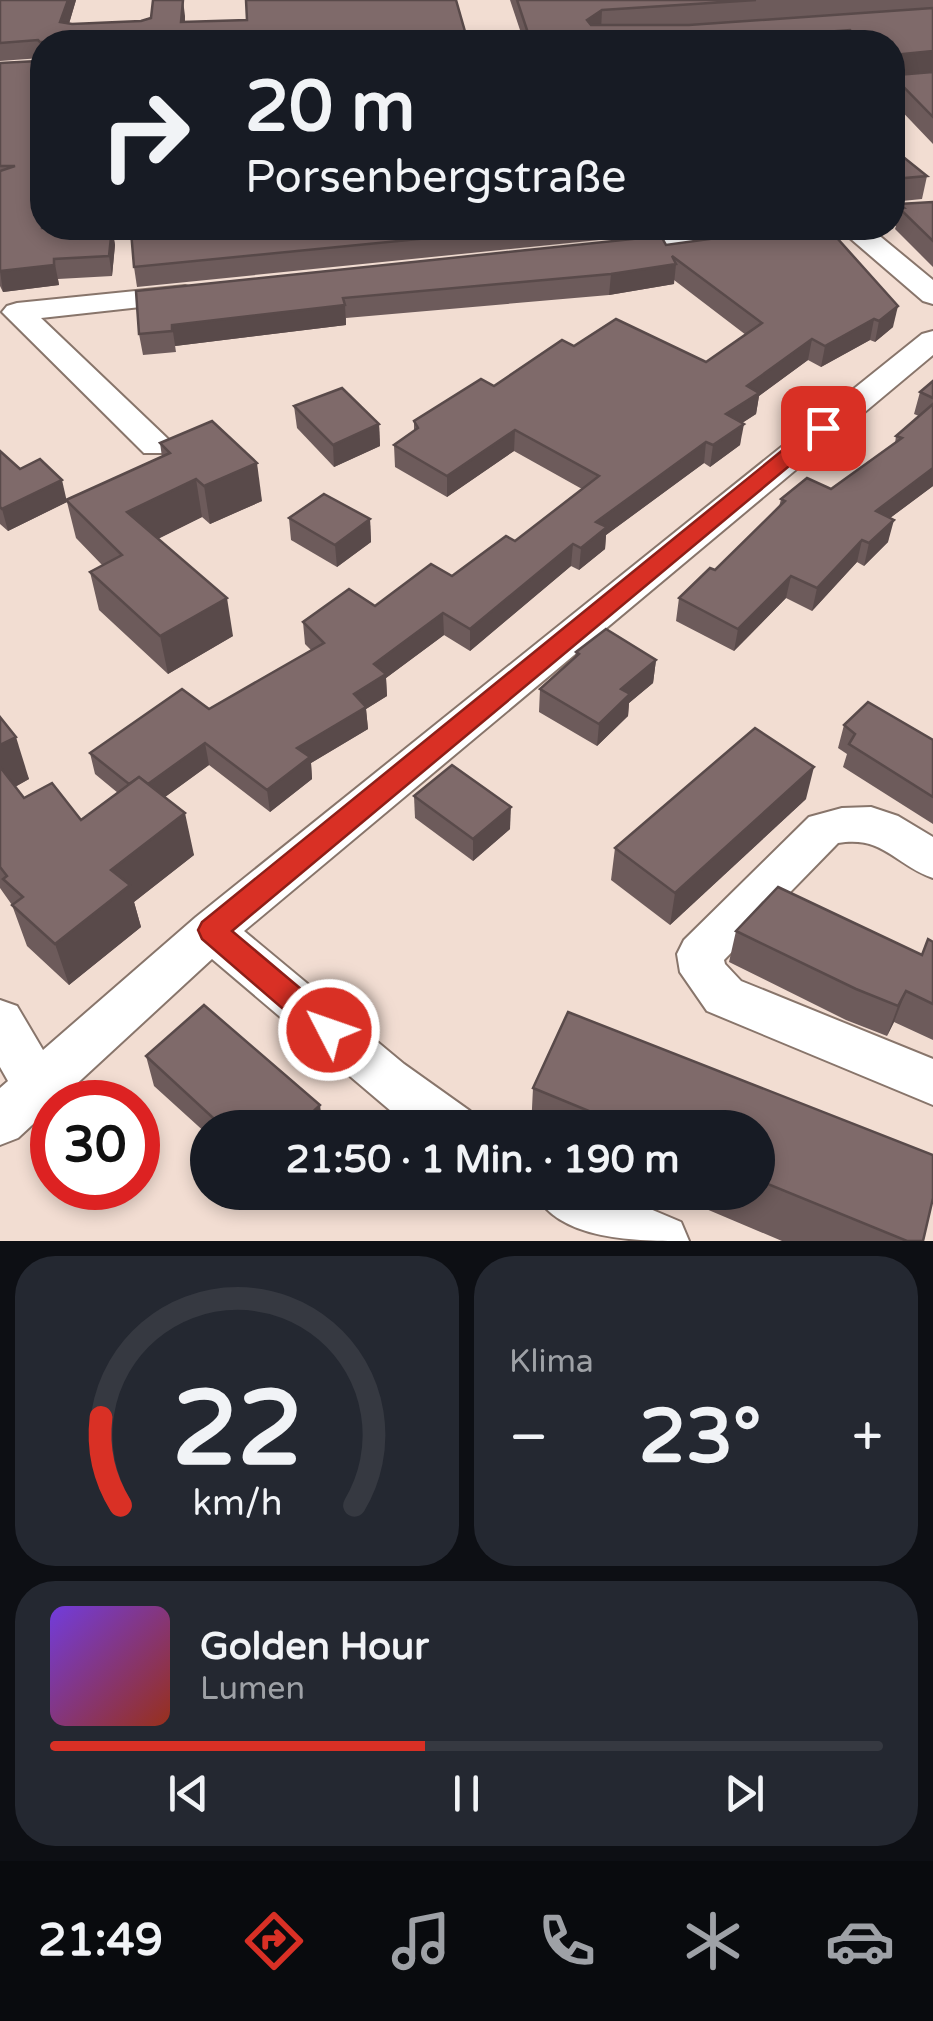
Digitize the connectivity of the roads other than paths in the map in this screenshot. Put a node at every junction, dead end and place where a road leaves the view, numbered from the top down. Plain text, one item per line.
1 (716, 240) edge
2 (868, 240) edge
3 (599, 252) edge
4 (210, 292) edge
5 (933, 295) edge
6 (933, 340) edge
7 (156, 446) dead end
8 (933, 860) edge
9 (212, 930) junction
10 (0, 1021) edge
11 (34, 1080) edge
12 (44, 1080) edge
13 (933, 1082) edge
14 (30, 1093) edge
15 (427, 1110) edge
16 (0, 1121) edge
17 (590, 1210) edge
18 (662, 1241) edge

1 - 3 street
2 - 5 street
4 - 7 street
6 - 9 street
8 - 13 street
9 - 12 street
9 - 15 street
10 - 11 street
14 - 16 street
17 - 18 street

